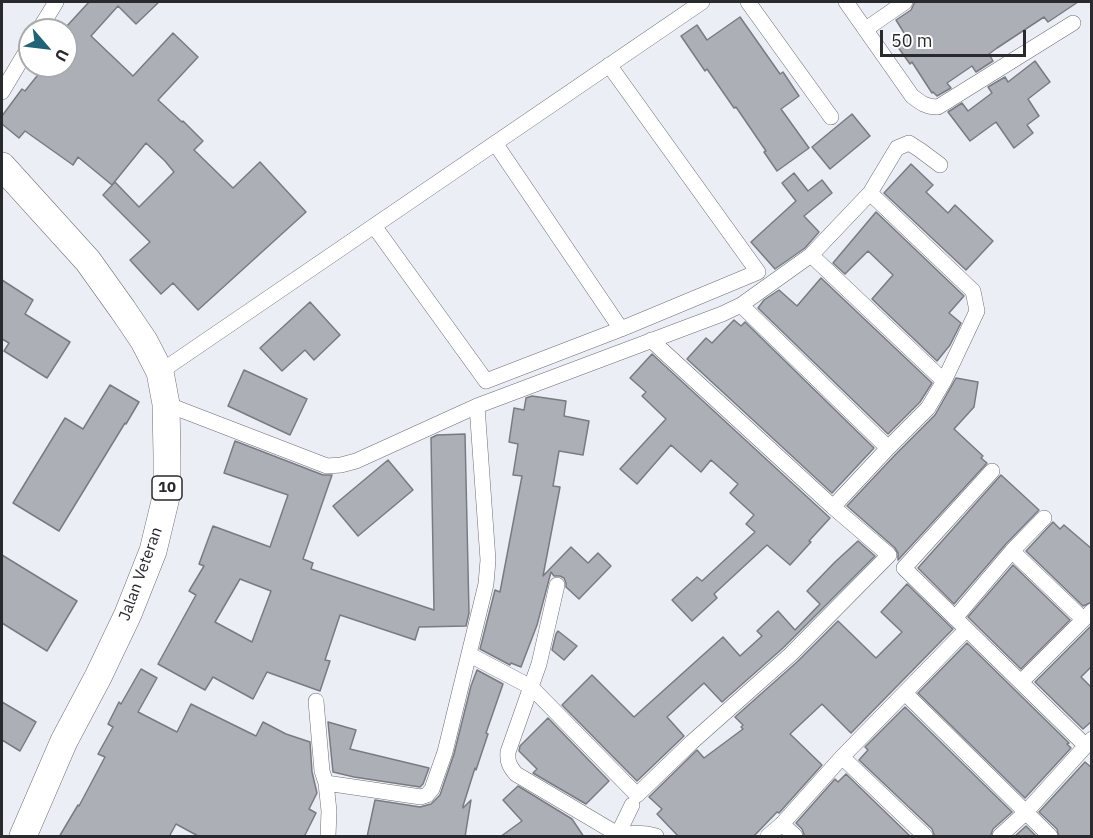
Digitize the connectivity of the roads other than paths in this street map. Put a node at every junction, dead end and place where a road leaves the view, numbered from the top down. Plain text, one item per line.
1 (56, 2) edge
2 (702, 2) edge
3 (748, 2) edge
4 (846, 2) edge
5 (905, 2) edge
6 (46, 18) edge
7 (1073, 23) dead end
8 (866, 29) junction
9 (18, 65) edge
10 (609, 65) junction
11 (2, 92) edge
12 (831, 117) dead end
13 (495, 143) junction
14 (940, 165) dead end
15 (2, 166) edge
16 (870, 193) junction
17 (374, 226) junction
18 (811, 255) junction
19 (741, 304) junction
20 (621, 329) junction
21 (651, 340) junction
22 (160, 372) junction
23 (944, 381) junction
24 (166, 404) junction
25 (477, 406) junction
26 (888, 448) junction
27 (992, 471) dead end
28 (834, 507) junction
29 (1044, 518) dead end
30 (1012, 551) junction
31 (557, 585) dead end
32 (1087, 615) edge
33 (955, 618) junction
34 (966, 630) junction
35 (470, 655) junction
36 (1021, 682) junction
37 (531, 687) junction
38 (905, 693) junction
39 (316, 701) dead end
40 (1089, 742) edge
41 (842, 757) junction
42 (326, 783) junction
43 (632, 805) dead end
44 (1024, 813) junction
45 (782, 824) junction
46 (618, 836) edge
47 (23, 837) edge
48 (328, 837) edge
49 (656, 837) edge
50 (768, 837) edge
51 (795, 837) edge
52 (925, 837) edge
53 (1000, 837) edge
54 (1050, 837) edge

1 - 6 street
2 - 10 street
3 - 12 street
4 - 8 street
5 - 8 street
7 - 8 street
9 - 11 street
10 - 13 street
10 - 20 street
13 - 17 street
13 - 20 street
14 - 16 street
15 - 22 highway, Jalan Veteran / 10
16 - 18 street
16 - 23 street
17 - 20 street
17 - 22 street
18 - 19 street
18 - 23 street
19 - 21 street
19 - 26 street
21 - 25 street
21 - 28 street
22 - 24 highway, Jalan Veteran / 10
23 - 26 street
24 - 25 street
24 - 47 highway, Jalan Veteran / 10
25 - 35 street
26 - 28 street
27 - 33 street
28 - 37 street
29 - 30 street
30 - 32 street
30 - 33 street
31 - 37 street
32 - 36 street
33 - 34 street
34 - 36 street
34 - 38 street
35 - 37 street
35 - 42 street
36 - 40 street
37 - 46 street
38 - 41 street
38 - 44 street
39 - 42 street
40 - 44 street
41 - 45 street
41 - 52 street
42 - 48 street
43 - 46 street
44 - 53 street
44 - 54 street
45 - 50 street
45 - 51 street
46 - 49 street

